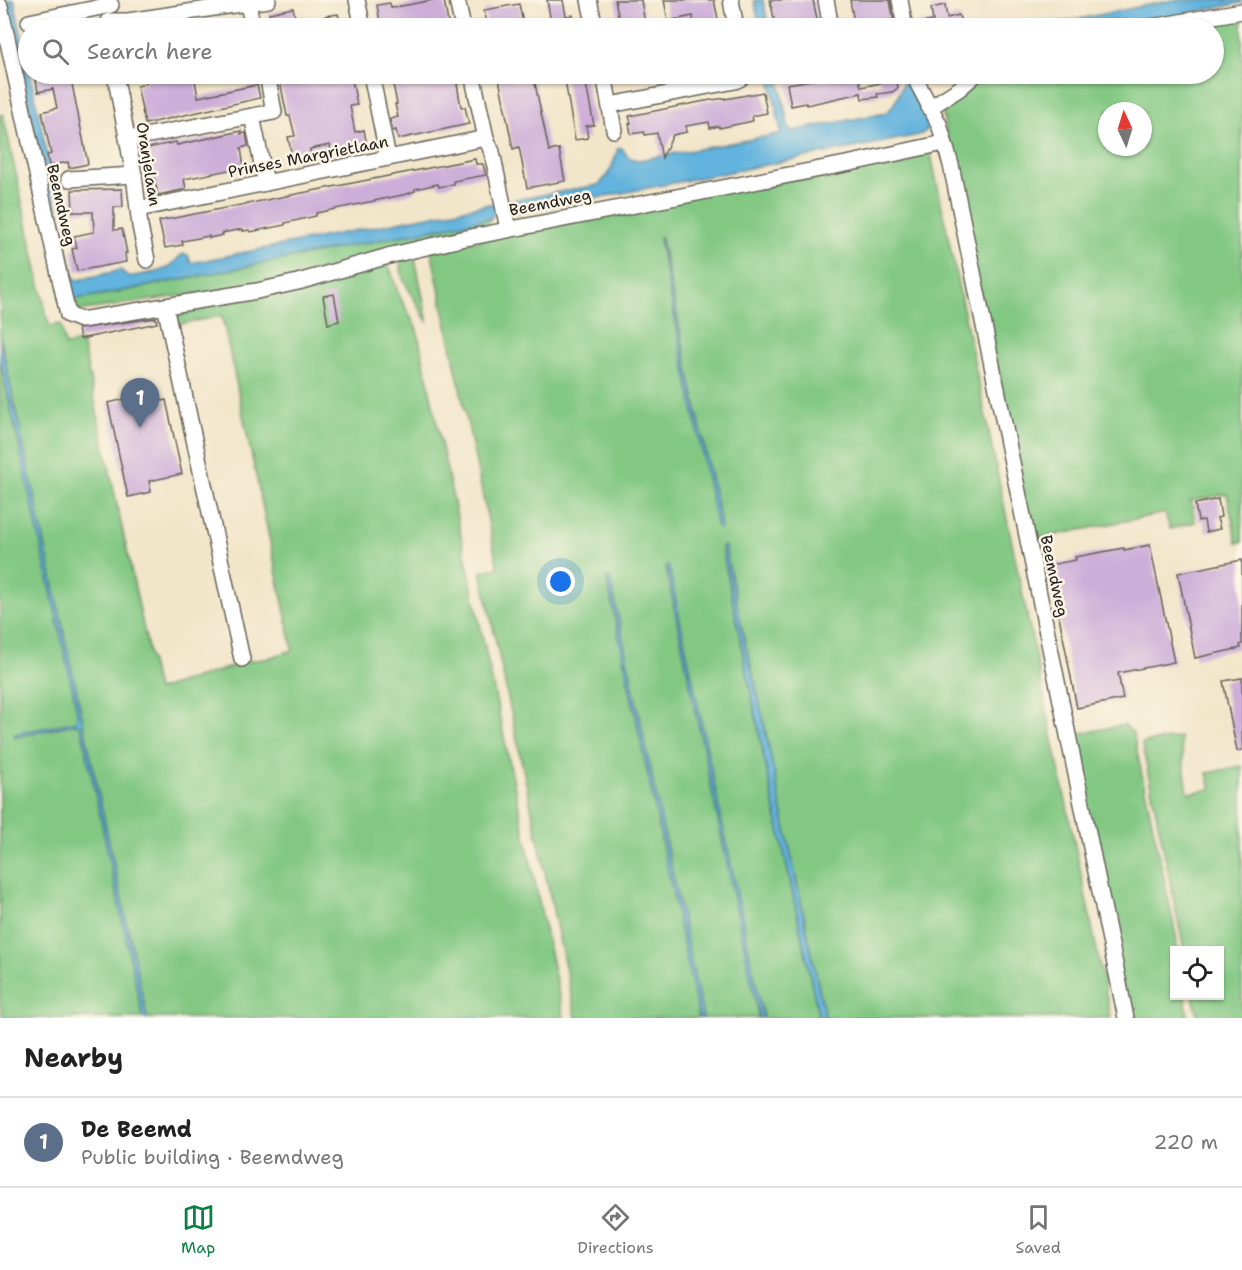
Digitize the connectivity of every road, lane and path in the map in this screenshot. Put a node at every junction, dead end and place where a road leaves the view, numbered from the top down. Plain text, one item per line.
1 (268, 0) edge
2 (357, 0) edge
3 (457, 0) edge
4 (589, 0) edge
5 (731, 0) edge
6 (826, 0) edge
7 (900, 0) edge
8 (111, 2) edge
9 (248, 2) edge
10 (0, 6) edge
11 (1242, 10) edge
12 (45, 18) edge
13 (109, 18) edge
14 (147, 18) edge
15 (251, 18) edge
16 (361, 18) edge
17 (461, 18) edge
18 (593, 18) edge
19 (734, 18) edge
20 (829, 18) edge
21 (903, 18) edge
22 (1199, 18) edge
23 (117, 84) edge
24 (269, 84) edge
25 (373, 84) edge
26 (474, 84) edge
27 (606, 84) edge
28 (719, 84) edge
29 (918, 84) edge
30 (965, 84) edge
31 (610, 105) junction
32 (929, 108) junction
33 (252, 116) junction
34 (614, 130) dead end
35 (486, 138) junction
36 (128, 139) junction
37 (944, 143) junction
38 (388, 158) junction
39 (134, 175) junction
40 (69, 179) dead end
41 (266, 183) junction
42 (138, 209) junction
43 (508, 229) junction
44 (147, 260) dead end
45 (165, 306) junction
46 (243, 659) dead end
47 (1126, 1018) edge

1 - 9 street
2 - 16 street
3 - 17 street
4 - 18 street
5 - 19 street
6 - 20 street
7 - 21 street
8 - 12 street
8 - 13 street
9 - 14 street
9 - 15 street
10 - 45 street, Beemdweg
11 - 22 street
23 - 36 street, Oranjelaan
24 - 33 street
25 - 38 street
26 - 35 street
27 - 31 street
28 - 31 street
29 - 32 street, Beemdweg
30 - 32 street
31 - 34 street
32 - 37 street, Beemdweg
33 - 36 street
33 - 41 street
35 - 38 street, Prinses Margrietlaan
35 - 43 street
36 - 39 street, Oranjelaan
37 - 43 street, Beemdweg
37 - 47 street, Beemdweg
38 - 41 street, Prinses Margrietlaan
39 - 40 street
39 - 42 street, Oranjelaan
41 - 42 street, Prinses Margrietlaan
42 - 44 street, Oranjelaan
43 - 45 street, Beemdweg
45 - 46 street

